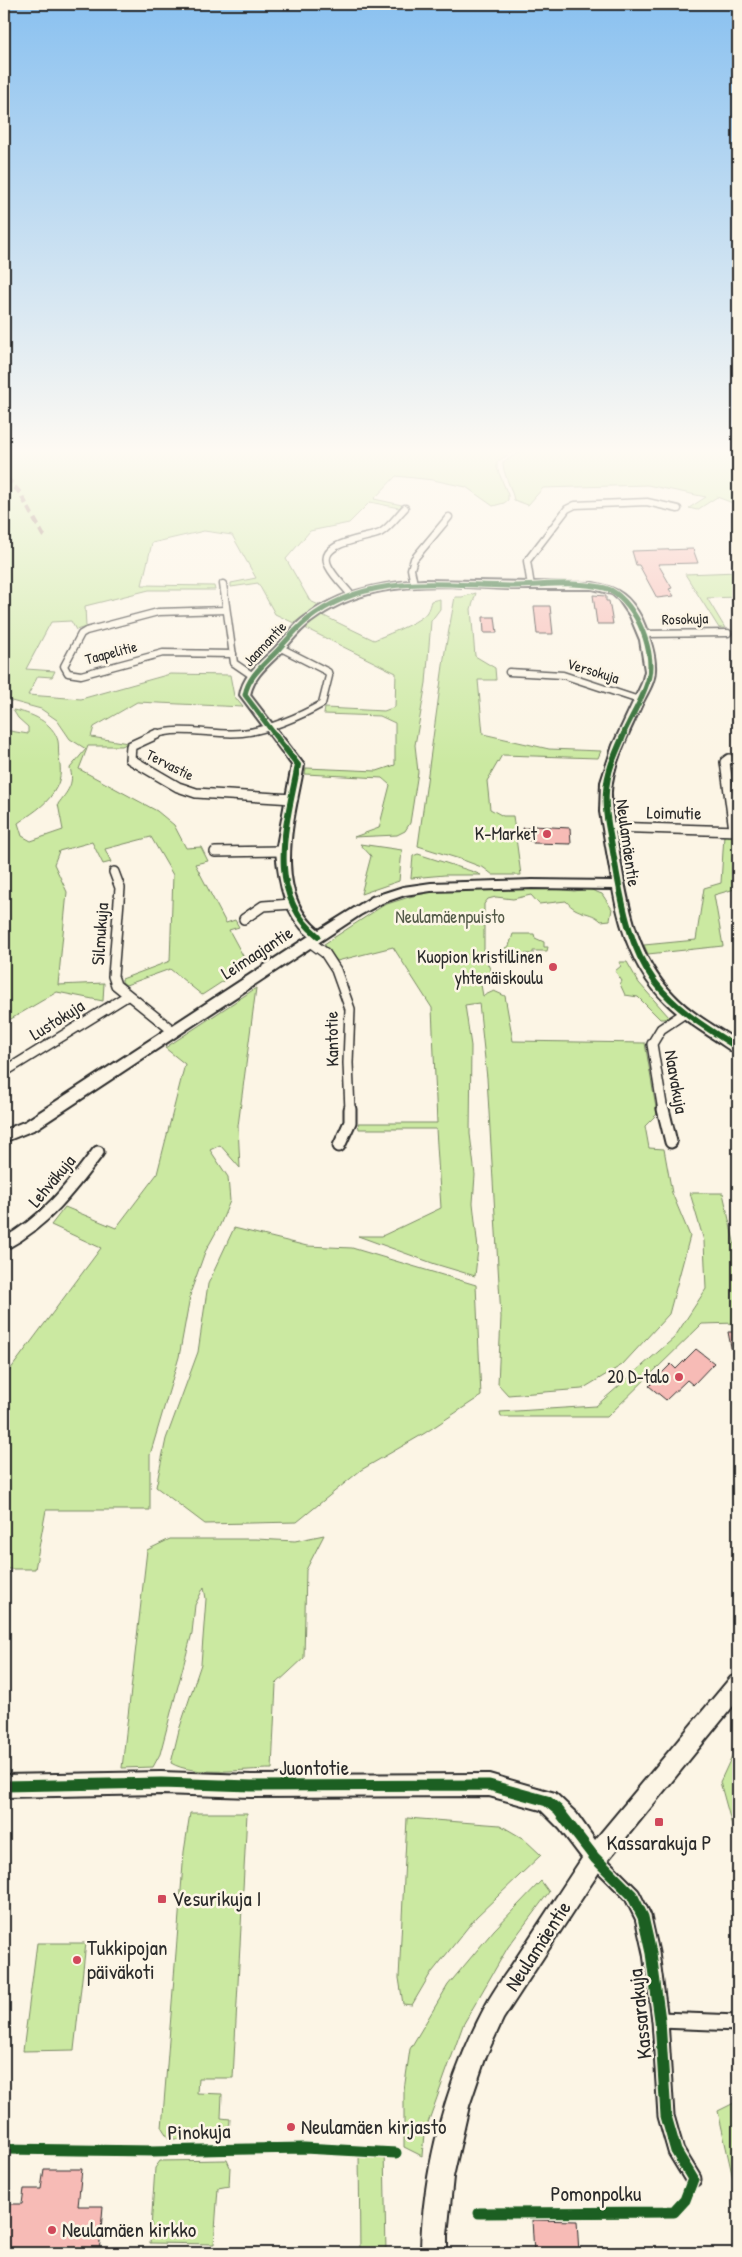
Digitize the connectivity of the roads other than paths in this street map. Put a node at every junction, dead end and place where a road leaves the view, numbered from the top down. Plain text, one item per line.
1 (330, 554) edge
2 (418, 554) edge
3 (532, 554) edge
4 (223, 584) dead end
5 (414, 584) junction
6 (531, 586) junction
7 (607, 588) joint
8 (351, 595) junction
9 (226, 610) junction
10 (643, 634) junction
11 (728, 634) dead end
12 (281, 648) junction
13 (233, 654) junction
14 (508, 672) dead end
15 (254, 676) junction
16 (639, 700) junction
17 (268, 726) junction
18 (727, 761) dead end
19 (293, 799) junction
20 (609, 827) junction
21 (736, 830) edge
22 (282, 851) junction
23 (215, 852) dead end
24 (114, 872) dead end
25 (618, 885) junction
26 (292, 904) junction
27 (244, 919) dead end
28 (314, 939) junction
29 (127, 996) junction
30 (686, 1013) junction
31 (173, 1031) junction
32 (738, 1048) edge
33 (4, 1072) edge
34 (4, 1136) edge
35 (671, 1142) dead end
36 (339, 1146) dead end
37 (98, 1152) dead end
38 (4, 1244) edge
39 (738, 1684) edge
40 (4, 1786) edge
41 (595, 1858) junction
42 (660, 2020) junction
43 (738, 2023) edge
44 (693, 2179) dead end
45 (434, 2253) edge

1 - 8 street
2 - 5 street
3 - 6 street
4 - 9 street
5 - 6 street, Jaamantie
5 - 8 street, Jaamantie
6 - 7 street, Jaamantie
7 - 10 street, Neulamäentie
8 - 12 street, Jaamantie
9 - 13 street
9 - 13 street, Taapelitie
10 - 11 street, Rosokuja
10 - 16 street, Neulamäentie
12 - 15 street, Jaamantie
12 - 17 street
13 - 15 street
14 - 16 street, Versokuja
15 - 17 street, Jaamantie
16 - 20 street, Neulamäentie
17 - 19 street, Jaamantie
17 - 19 street, Tervastie
18 - 21 street
19 - 22 street, Jaamantie
20 - 21 street, Loimutie
20 - 25 street, Neulamäentie
22 - 23 street
22 - 26 street, Jaamantie
24 - 29 street, Silmukuja
25 - 28 street, Leimaajantie
25 - 30 street, Neulamäentie
26 - 27 street
26 - 28 street, Jaamantie
28 - 31 street, Leimaajantie
28 - 36 street, Kantotie
29 - 31 street, Silmukuja
29 - 33 street, Lustokuja
30 - 32 street, Neulamäentie
30 - 35 street, Naavakuja
31 - 34 street, Leimaajantie
37 - 38 street, Lehväkuja
39 - 41 street, Neulamäentie
40 - 41 street, Juontotie
41 - 42 street, Kassarakuja
41 - 45 street, Neulamäentie
42 - 43 street
42 - 44 street, Kassarakuja

